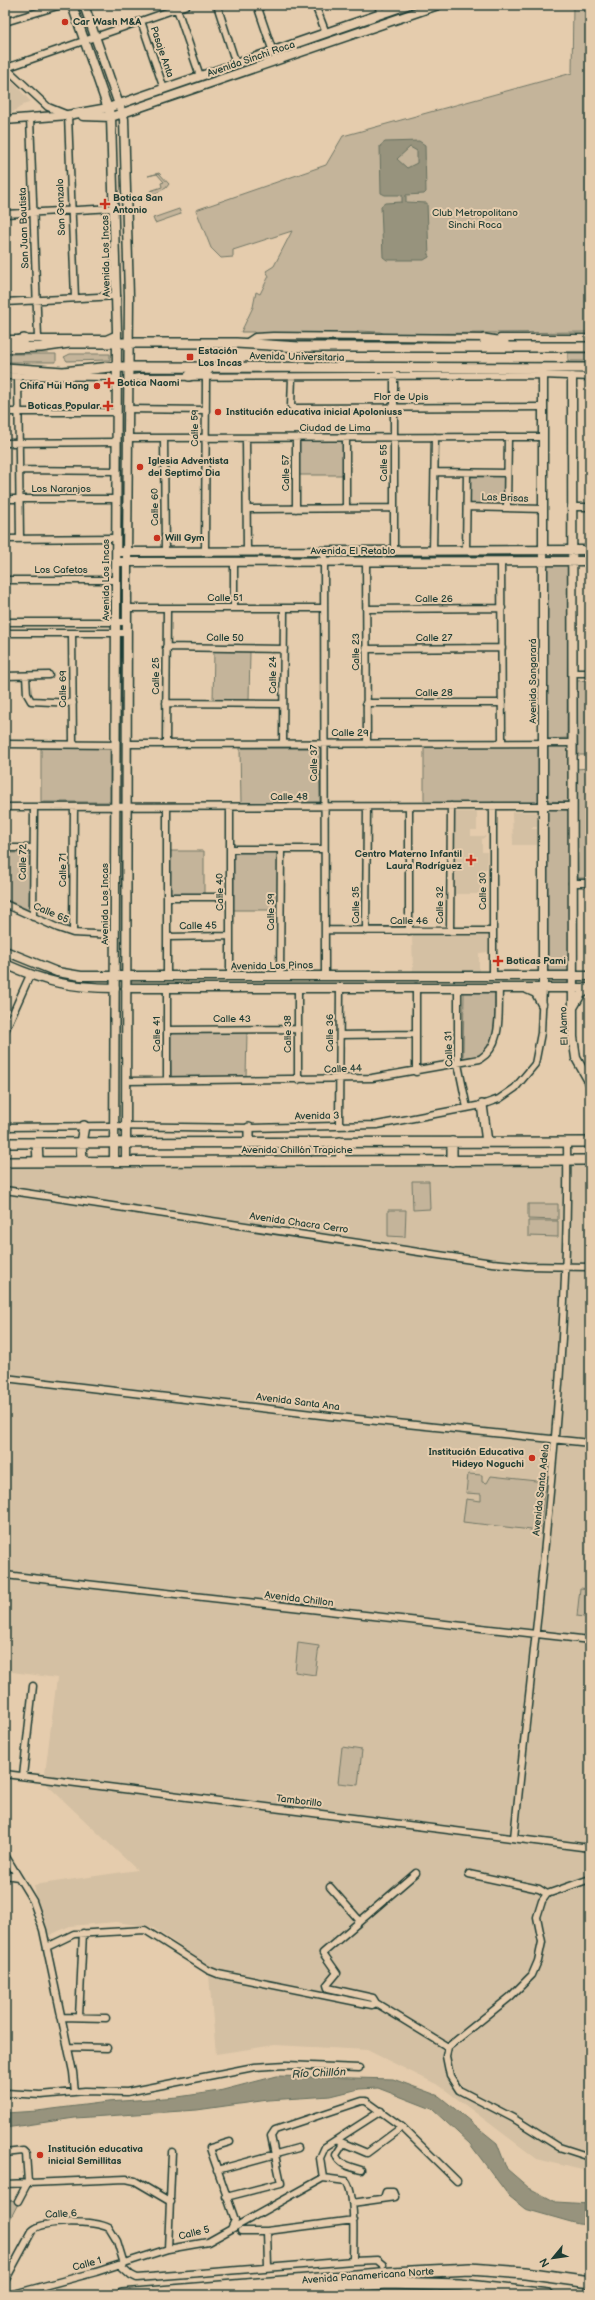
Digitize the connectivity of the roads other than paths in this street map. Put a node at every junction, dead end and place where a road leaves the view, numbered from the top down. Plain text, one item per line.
1 (60, 5) edge
2 (72, 5) edge
3 (84, 5) edge
4 (187, 5) edge
5 (216, 5) edge
6 (258, 5) edge
7 (315, 5) edge
8 (378, 5) edge
9 (407, 5) edge
10 (438, 5) edge
11 (176, 7) edge
12 (381, 14) junction
13 (141, 21) junction
14 (5, 22) edge
15 (326, 33) junction
16 (95, 37) junction
17 (84, 41) junction
18 (272, 52) junction
19 (275, 61) junction
20 (236, 64) junction
21 (6, 67) edge
22 (200, 76) junction
23 (164, 89) junction
24 (120, 104) junction
25 (108, 108) junction
26 (123, 113) junction
27 (68, 115) junction
28 (111, 117) junction
29 (30, 118) junction
30 (6, 120) edge
31 (114, 208) junction
32 (72, 211) junction
33 (34, 213) junction
34 (5, 214) edge
35 (128, 267) junction
36 (117, 268) junction
37 (117, 296) junction
38 (75, 298) junction
39 (37, 300) junction
40 (5, 302) edge
41 (117, 331) junction
42 (38, 338) junction
43 (484, 338) junction
44 (590, 338) edge
45 (5, 339) edge
46 (24, 339) junction
47 (129, 344) junction
48 (246, 344) junction
49 (117, 345) junction
50 (5, 347) edge
51 (523, 347) junction
52 (590, 347) edge
53 (219, 367) junction
54 (117, 368) junction
55 (129, 368) junction
56 (590, 368) edge
57 (5, 369) edge
58 (543, 375) junction
59 (5, 376) edge
60 (18, 376) junction
61 (44, 376) junction
62 (189, 376) junction
63 (394, 376) junction
64 (206, 377) junction
65 (292, 377) junction
66 (572, 377) junction
67 (590, 377) edge
68 (128, 385) junction
69 (117, 386) junction
70 (394, 407) junction
71 (543, 407) junction
72 (128, 409) junction
73 (206, 410) junction
74 (5, 412) edge
75 (19, 412) junction
76 (117, 412) junction
77 (394, 437) junction
78 (508, 437) junction
79 (543, 437) junction
80 (128, 438) junction
81 (164, 438) junction
82 (205, 438) junction
83 (246, 438) junction
84 (296, 438) junction
85 (346, 438) junction
86 (435, 438) junction
87 (5, 443) edge
88 (19, 443) junction
89 (117, 445) junction
90 (128, 448) junction
91 (19, 470) junction
92 (117, 471) junction
93 (435, 472) junction
94 (467, 472) junction
95 (507, 473) junction
96 (5, 499) edge
97 (20, 499) junction
98 (116, 499) junction
99 (467, 507) junction
100 (571, 507) junction
101 (296, 508) junction
102 (346, 508) junction
103 (394, 508) junction
104 (507, 508) junction
105 (590, 508) edge
106 (247, 509) junction
107 (543, 509) junction
108 (20, 538) junction
109 (116, 538) junction
110 (5, 539) edge
111 (394, 550) junction
112 (543, 550) junction
113 (571, 550) junction
114 (590, 550) edge
115 (165, 551) junction
116 (205, 551) junction
117 (247, 551) junction
118 (324, 551) junction
119 (433, 551) junction
120 (466, 551) junction
121 (116, 552) junction
122 (127, 552) junction
123 (324, 561) junction
124 (366, 561) junction
125 (501, 561) junction
126 (526, 561) junction
127 (543, 561) junction
128 (571, 561) junction
129 (590, 561) edge
130 (116, 562) junction
131 (126, 562) junction
132 (234, 562) junction
133 (543, 578) junction
134 (5, 580) edge
135 (116, 580) junction
136 (127, 608) junction
137 (166, 608) junction
138 (234, 608) junction
139 (284, 608) junction
140 (324, 608) junction
141 (502, 608) junction
142 (366, 609) junction
143 (5, 622) edge
144 (116, 622) junction
145 (127, 622) junction
146 (116, 632) junction
147 (127, 632) junction
148 (5, 633) edge
149 (72, 633) junction
150 (166, 648) junction
151 (284, 648) junction
152 (502, 648) junction
153 (366, 649) junction
154 (572, 673) junction
155 (590, 673) edge
156 (49, 675) dead end
157 (5, 676) edge
158 (26, 676) junction
159 (73, 703) junction
160 (166, 703) junction
161 (366, 703) junction
162 (502, 703) junction
163 (283, 704) junction
164 (283, 743) junction
165 (324, 743) junction
166 (502, 743) junction
167 (544, 743) junction
168 (572, 743) junction
169 (5, 744) edge
170 (73, 744) junction
171 (127, 744) junction
172 (166, 744) junction
173 (367, 744) junction
174 (116, 745) junction
175 (115, 774) junction
176 (126, 774) junction
177 (451, 806) junction
178 (493, 806) junction
179 (543, 806) junction
180 (572, 806) junction
181 (5, 807) edge
182 (34, 807) junction
183 (74, 807) junction
184 (115, 807) junction
185 (126, 807) junction
186 (167, 807) junction
187 (324, 807) junction
188 (366, 807) junction
189 (409, 807) junction
190 (230, 808) junction
191 (5, 848) edge
192 (33, 848) junction
193 (230, 849) junction
194 (281, 849) junction
195 (324, 849) junction
196 (572, 882) junction
197 (590, 882) edge
198 (167, 897) junction
199 (230, 897) junction
200 (5, 904) edge
201 (33, 917) junction
202 (324, 930) junction
203 (366, 930) junction
204 (408, 931) junction
205 (450, 931) junction
206 (493, 931) junction
207 (73, 933) junction
208 (115, 935) junction
209 (230, 936) junction
210 (167, 937) junction
211 (5, 951) edge
212 (543, 954) junction
213 (573, 954) junction
214 (5, 964) edge
215 (30, 975) junction
216 (324, 975) junction
217 (115, 976) junction
218 (126, 976) junction
219 (136, 976) junction
220 (167, 976) junction
221 (230, 976) junction
222 (280, 976) junction
223 (438, 976) junction
224 (493, 976) junction
225 (521, 976) junction
226 (543, 976) junction
227 (573, 976) junction
228 (590, 976) edge
229 (416, 987) junction
230 (438, 987) junction
231 (115, 988) junction
232 (126, 988) junction
233 (136, 988) junction
234 (167, 988) junction
235 (298, 988) junction
236 (340, 988) junction
237 (458, 988) junction
238 (499, 988) junction
239 (522, 988) junction
240 (543, 988) junction
241 (573, 988) junction
242 (590, 988) edge
243 (542, 1004) junction
244 (573, 1012) junction
245 (298, 1029) junction
246 (5, 1030) edge
247 (167, 1030) junction
248 (416, 1034) junction
249 (340, 1035) junction
250 (458, 1064) junction
251 (416, 1072) junction
252 (167, 1080) junction
253 (298, 1080) junction
254 (340, 1080) junction
255 (126, 1081) junction
256 (590, 1083) edge
257 (482, 1105) junction
258 (467, 1108) junction
259 (84, 1126) junction
260 (114, 1126) junction
261 (126, 1126) junction
262 (339, 1126) junction
263 (5, 1127) edge
264 (249, 1128) junction
265 (340, 1142) junction
266 (452, 1142) junction
267 (487, 1142) junction
268 (514, 1142) junction
269 (567, 1142) junction
270 (590, 1142) edge
271 (5, 1143) edge
272 (37, 1143) junction
273 (81, 1143) junction
274 (114, 1143) junction
275 (126, 1143) junction
276 (249, 1143) junction
277 (514, 1160) junction
278 (567, 1160) junction
279 (590, 1160) edge
280 (82, 1161) junction
281 (114, 1161) junction
282 (126, 1161) junction
283 (341, 1161) junction
284 (452, 1161) junction
285 (5, 1162) edge
286 (38, 1162) junction
287 (5, 1190) edge
288 (566, 1266) junction
289 (590, 1267) edge
290 (5, 1378) edge
291 (556, 1440) junction
292 (590, 1443) edge
293 (5, 1575) edge
294 (535, 1634) junction
295 (590, 1640) edge
296 (33, 1686) dead end
297 (5, 1774) edge
298 (23, 1776) junction
299 (514, 1838) junction
300 (590, 1848) edge
301 (5, 1855) edge
302 (416, 1873) dead end
303 (469, 1874) dead end
304 (5, 1875) edge
305 (18, 1877) junction
306 (590, 1879) edge
307 (330, 1887) dead end
308 (547, 1894) junction
309 (360, 1921) junction
310 (83, 1933) junction
311 (47, 1947) junction
312 (376, 2003) junction
313 (61, 2017) junction
314 (79, 2017) junction
315 (106, 2018) dead end
316 (68, 2047) junction
317 (448, 2047) junction
318 (107, 2048) dead end
319 (359, 2068) dead end
320 (74, 2092) junction
321 (5, 2093) edge
322 (381, 2111) junction
323 (402, 2127) junction
324 (336, 2140) junction
325 (230, 2142) dead end
326 (343, 2144) junction
327 (298, 2148) dead end
328 (172, 2152) dead end
329 (5, 2153) edge
330 (274, 2153) junction
331 (590, 2157) edge
332 (217, 2170) junction
333 (361, 2170) dead end
334 (323, 2178) junction
335 (457, 2181) dead end
336 (28, 2182) junction
337 (5, 2184) edge
338 (226, 2197) junction
339 (384, 2198) dead end
340 (18, 2201) dead end
341 (171, 2202) junction
342 (352, 2204) junction
343 (354, 2220) junction
344 (231, 2229) junction
345 (241, 2231) dead end
346 (267, 2231) junction
347 (168, 2249) junction
348 (353, 2261) junction
349 (122, 2265) junction
350 (383, 2265) dead end
351 (268, 2267) junction
352 (5, 2281) edge
353 (590, 2282) edge
354 (10, 2295) edge
355 (122, 2295) edge
356 (220, 2295) edge
357 (548, 2295) edge

1 - 14 street
2 - 17 main road, Avenida Los Incas
3 - 16 main road, Avenida Los Incas
4 - 11 street
5 - 20 street
6 - 18 street
7 - 15 street
8 - 12 street
9 - 12 main road, Avenida Sinchi Roca
10 - 19 main road, Avenida Sinchi Roca
11 - 13 street
11 - 22 street
12 - 15 main road, Avenida Sinchi Roca
13 - 16 street
13 - 23 street, Pasaje Anta
15 - 18 main road, Avenida Sinchi Roca
16 - 17 street
16 - 24 main road, Avenida Los Incas
17 - 21 street
17 - 25 main road, Avenida Los Incas
18 - 19 street
18 - 20 main road, Avenida Sinchi Roca
19 - 26 main road, Avenida Sinchi Roca
20 - 22 main road, Avenida Sinchi Roca
21 - 27 street
22 - 23 main road, Avenida Sinchi Roca
23 - 24 main road, Avenida Sinchi Roca
24 - 25 main road, Avenida Sinchi Roca
24 - 26 main road, Avenida Los Incas
25 - 27 main road, Avenida Sinchi Roca
25 - 28 main road, Avenida Los Incas
26 - 28 main road, Avenida Sinchi Roca
26 - 35 main road, Avenida Los Incas
27 - 28 main road, Avenida Sinchi Roca
27 - 29 main road, Avenida Sinchi Roca
27 - 32 street, San Gonzalo
28 - 31 main road, Avenida Los Incas
29 - 30 main road, Avenida Sinchi Roca
29 - 33 street, San Juan Bautista
31 - 32 street
31 - 36 main road, Avenida Los Incas
32 - 33 street
32 - 38 street, San Gonzalo
33 - 34 street
33 - 39 street, San Juan Bautista
35 - 36 main road
35 - 47 main road, Avenida Los Incas
36 - 37 main road, Avenida Los Incas
37 - 38 street
37 - 41 main road, Avenida Los Incas
38 - 39 street
39 - 40 street
39 - 42 street, San Juan Bautista
41 - 42 street
41 - 49 main road, Avenida Los Incas
42 - 46 street
43 - 44 street, Avenida Universitaria
43 - 48 street, Avenida Universitaria
43 - 51 main road
45 - 46 street
46 - 50 main road
47 - 48 main road, Avenida Universitaria
47 - 49 main road, Avenida Universitaria
47 - 55 main road, Avenida Los Incas
48 - 51 main road, Avenida Universitaria
49 - 50 main road, Avenida Universitaria
49 - 54 main road, Avenida Los Incas
51 - 52 main road, Avenida Universitaria
53 - 55 main road, Avenida Universitaria
53 - 56 main road, Avenida Universitaria
53 - 62 main road
54 - 55 main road, Avenida Universitaria
54 - 57 main road, Avenida Universitaria
54 - 69 main road, Avenida Los Incas
55 - 68 main road, Avenida Los Incas
57 - 61 main road
58 - 63 street, Avenida Universitaria
58 - 66 street, Avenida Universitaria
58 - 71 main road, Avenida Sangarará
59 - 60 street
60 - 61 street
60 - 75 street
61 - 69 street
62 - 64 street, Avenida Universitaria
62 - 68 street, Avenida Universitaria
63 - 65 street, Avenida Universitaria
63 - 70 street, Calle 55
64 - 65 street, Avenida Universitaria
64 - 73 street, Calle 59
65 - 70 street, Flor de Upis
66 - 67 street, Avenida Universitaria
66 - 100 main road
68 - 72 main road, Avenida Los Incas
69 - 76 main road, Avenida Los Incas
70 - 71 street, Flor de Upis
70 - 77 street, Calle 55
71 - 79 main road, Avenida Sangarará
72 - 73 street
72 - 80 main road, Avenida Los Incas
73 - 82 street, Calle 59
74 - 75 street
75 - 76 street
75 - 88 street
76 - 89 main road, Avenida Los Incas
77 - 85 street, Ciudad de Lima
77 - 86 street, Ciudad de Lima
77 - 103 street, Calle 55
78 - 79 street, Ciudad de Lima
78 - 86 street, Ciudad de Lima
78 - 95 street
79 - 107 main road, Avenida Sangarará
80 - 81 street, Ciudad de Lima
80 - 90 main road, Avenida Los Incas
81 - 82 street, Ciudad de Lima
81 - 115 street, Calle 60
82 - 83 street, Ciudad de Lima
82 - 116 street, Calle 59
83 - 84 street, Ciudad de Lima
83 - 106 street
84 - 85 street, Ciudad de Lima
84 - 101 street, Calle 57
85 - 102 street
86 - 93 street
87 - 88 street
88 - 89 street
88 - 91 street
89 - 90 main road
89 - 92 main road, Avenida Los Incas
90 - 122 main road, Avenida Los Incas
91 - 92 street
91 - 97 street
92 - 98 main road, Avenida Los Incas
93 - 94 street
93 - 119 street
94 - 95 street
94 - 99 street
95 - 104 street
96 - 97 street, Los Naranjos
97 - 98 street, Los Naranjos
97 - 108 street
98 - 109 main road, Avenida Los Incas
99 - 104 street, Las Brisas
99 - 120 street
100 - 105 street
100 - 113 main road
101 - 102 street
101 - 106 street
102 - 103 street
103 - 111 street, Calle 55
104 - 107 street, Las Brisas
106 - 117 street
107 - 112 main road, Avenida Sangarará
108 - 109 street
108 - 110 street
109 - 121 main road, Avenida Los Incas
111 - 118 main road, Avenida El Retablo
111 - 119 main road, Avenida El Retablo
112 - 113 main road, Avenida El Retablo
112 - 120 main road, Avenida El Retablo
112 - 127 main road, Avenida Sangarará
113 - 114 main road, Avenida El Retablo
113 - 128 main road
115 - 116 main road, Avenida El Retablo
115 - 122 main road, Avenida El Retablo
116 - 117 main road, Avenida El Retablo
117 - 118 main road, Avenida El Retablo
118 - 123 street, Calle 37
119 - 120 main road, Avenida El Retablo
121 - 122 main road, Avenida El Retablo
121 - 130 main road, Avenida Los Incas
122 - 131 main road, Avenida Los Incas
123 - 124 main road, Avenida El Retablo
123 - 132 main road, Avenida El Retablo
123 - 140 street, Calle 37
124 - 125 main road, Avenida El Retablo
124 - 142 street, Calle 23
125 - 126 main road, Avenida El Retablo
125 - 141 street
126 - 127 main road, Avenida El Retablo
126 - 133 main road
127 - 128 main road, Avenida El Retablo
127 - 133 main road, Avenida Sangarará
128 - 129 main road, Avenida El Retablo
128 - 154 main road
130 - 131 main road, Avenida El Retablo
130 - 135 main road, Avenida Los Incas
131 - 132 main road, Avenida El Retablo
131 - 136 main road, Avenida Los Incas
132 - 138 street
133 - 167 main road, Avenida Sangarará
134 - 135 street, Los Cafetos
135 - 144 main road, Avenida Los Incas
136 - 137 street, Calle 51
136 - 145 main road, Avenida Los Incas
137 - 138 street, Calle 51
137 - 150 street, Calle 25
138 - 139 street, Calle 51
139 - 140 street, Calle 51
139 - 151 street, Calle 24
140 - 165 street, Calle 37
141 - 142 street, Calle 26
141 - 152 street
142 - 153 street, Calle 23
143 - 144 street
144 - 145 street
144 - 146 main road, Avenida Los Incas
145 - 147 main road, Avenida Los Incas
146 - 147 street
146 - 149 street
146 - 174 main road, Avenida Los Incas
147 - 171 main road, Avenida Los Incas
148 - 149 street
149 - 159 street, Calle 69
150 - 151 street, Calle 50
150 - 160 street, Calle 25
151 - 163 street, Calle 24
152 - 153 street, Calle 27
152 - 162 street
153 - 161 street, Calle 23
154 - 155 street
154 - 168 main road
156 - 158 street
157 - 158 street
158 - 159 street
159 - 170 street, Calle 69
160 - 163 street
160 - 172 street, Calle 25
161 - 162 street, Calle 28
161 - 173 street, Calle 23
162 - 166 street
163 - 164 street, Calle 24
164 - 165 street, Calle 29
164 - 172 street, Calle 29
165 - 173 street, Calle 29
165 - 187 street, Calle 37
166 - 167 street, Calle 29
166 - 173 street, Calle 29
167 - 168 street, Calle 29
167 - 179 main road, Avenida Sangarará
168 - 180 main road
169 - 170 street
170 - 174 street
171 - 172 street, Calle 29
171 - 176 main road, Avenida Los Incas
174 - 175 main road, Avenida Los Incas
175 - 176 main road
175 - 184 main road, Avenida Los Incas
176 - 185 main road, Avenida Los Incas
177 - 178 street, Calle 48
177 - 189 street, Calle 48
177 - 205 street, Calle 32
178 - 179 street, Calle 48
178 - 206 street, Calle 30
179 - 180 street, Calle 48
179 - 212 main road, Avenida Sangarará
180 - 196 main road
181 - 182 street, Calle 48
182 - 183 street, Calle 48
182 - 192 street, Calle 72
183 - 184 street, Calle 48
183 - 207 street, Calle 71
184 - 185 street, Calle 48
184 - 208 main road, Avenida Los Incas
185 - 186 street, Calle 48
185 - 218 main road, Avenida Los Incas
186 - 190 street, Calle 48
186 - 198 street
187 - 188 street, Calle 48
187 - 190 street, Calle 48
187 - 195 street, Calle 37
188 - 189 street, Calle 48
188 - 203 street, Calle 35
189 - 204 street
190 - 193 street, Calle 40
191 - 192 street
192 - 201 street, Calle 72
193 - 194 street
193 - 199 street, Calle 40
194 - 195 street
194 - 222 street, Calle 39
195 - 202 street, Calle 37
196 - 197 street
196 - 213 main road
198 - 199 street
198 - 210 street
199 - 209 street, Calle 40
200 - 201 street, Calle 65
201 - 207 street, Calle 65
202 - 203 street, Calle 46
202 - 216 street, Calle 37
203 - 204 street, Calle 46
204 - 205 street, Calle 46
205 - 206 street, Calle 46
206 - 224 street, Calle 30
207 - 208 street, Calle 65
208 - 217 main road, Avenida Los Incas
209 - 210 street, Calle 45
209 - 221 street, Calle 40
210 - 220 street
211 - 217 main road, Avenida Los Pinos
212 - 225 main road
212 - 226 main road, Avenida Sangarará
213 - 227 main road
213 - 228 main road
214 - 215 main road
215 - 231 main road
215 - 246 street
216 - 222 main road, Avenida Los Pinos
216 - 223 main road, Avenida Los Pinos
217 - 218 main road, Avenida Los Pinos
217 - 231 main road, Avenida Los Incas
218 - 219 main road, Avenida Los Pinos
218 - 232 main road, Avenida Los Incas
219 - 220 main road, Avenida Los Pinos
219 - 233 main road
220 - 221 main road, Avenida Los Pinos
221 - 222 main road, Avenida Los Pinos
223 - 224 main road, Avenida Los Pinos
223 - 230 main road
224 - 225 main road, Avenida Los Pinos
225 - 226 main road, Avenida Los Pinos
226 - 227 main road, Avenida Los Pinos
226 - 240 main road, Avenida Sangarará
227 - 228 main road, Avenida Los Pinos
227 - 241 main road
229 - 230 main road, Avenida Los Pinos
229 - 236 main road, Avenida Los Pinos
229 - 248 street
230 - 237 main road, Avenida Los Pinos
231 - 260 main road, Avenida Los Incas
232 - 233 main road, Avenida Los Pinos
232 - 255 main road, Avenida Los Incas
233 - 234 main road, Avenida Los Pinos
234 - 235 main road, Avenida Los Pinos
234 - 247 street, Calle 41
235 - 236 main road, Avenida Los Pinos
235 - 245 street, Calle 38
236 - 249 street, Calle 36
237 - 238 main road, Avenida Los Pinos
237 - 250 street, Calle 31
238 - 239 main road, Avenida Los Pinos
238 - 250 street, Calle 44
239 - 240 main road, Avenida Los Pinos
239 - 243 main road
240 - 241 main road, Avenida Los Pinos
240 - 243 street, Avenida 3
241 - 242 main road, Avenida Los Pinos
241 - 244 main road, El Alamo
242 - 244 main road
243 - 257 street, Avenida 3
244 - 256 main road, El Alamo
245 - 247 street, Calle 43
245 - 253 street, Calle 38
247 - 252 street, Calle 41
248 - 249 street
248 - 251 street
249 - 254 street, Calle 36
250 - 251 street, Calle 44
250 - 258 street, Calle 31
251 - 254 street, Calle 44
252 - 253 street, Calle 44
252 - 255 street, Calle 44
253 - 254 street, Calle 44
254 - 262 street, Calle 36
255 - 261 main road, Avenida Los Incas
257 - 258 street, Avenida 3
257 - 267 main road
258 - 262 street, Avenida 3
259 - 260 street, Avenida 3
259 - 263 street, Avenida 3
259 - 273 main road
260 - 261 street, Avenida 3
260 - 274 main road, Avenida Los Incas
261 - 264 street, Avenida 3
261 - 275 main road, Avenida Los Incas
262 - 264 street, Avenida 3
264 - 276 main road
265 - 266 main road, Avenida Chillón Trapiche
265 - 276 main road, Avenida Chillón Trapiche
265 - 283 main road
266 - 267 main road, Avenida Chillón Trapiche
266 - 284 main road
267 - 268 main road, Avenida Chillón Trapiche
268 - 269 main road, Avenida Chillón Trapiche
268 - 277 main road
269 - 270 main road, Avenida Chillón Trapiche
269 - 278 street, Avenida Santa Adela
271 - 272 main road, Avenida Chillón Trapiche
272 - 273 main road, Avenida Chillón Trapiche
272 - 286 main road
273 - 274 main road, Avenida Chillón Trapiche
273 - 280 main road
274 - 275 main road, Avenida Chillón Trapiche
274 - 281 main road, Avenida Los Incas
275 - 276 main road, Avenida Chillón Trapiche
275 - 282 main road, Avenida Los Incas
277 - 278 main road, Avenida Chillón Trapiche
277 - 284 main road, Avenida Chillón Trapiche
278 - 279 main road, Avenida Chillón Trapiche
278 - 288 street, Avenida Santa Adela
280 - 281 main road, Avenida Chillón Trapiche
280 - 286 main road, Avenida Chillón Trapiche
281 - 282 main road, Avenida Chillón Trapiche
282 - 283 main road, Avenida Chillón Trapiche
283 - 284 main road, Avenida Chillón Trapiche
285 - 286 main road, Avenida Chillón Trapiche
287 - 288 street, Avenida Chacra Cerro
288 - 289 street, Avenida Chacra Cerro
288 - 291 street, Avenida Santa Adela
290 - 291 street, Avenida Santa Ana
291 - 292 street, Avenida Santa Ana
291 - 294 street, Avenida Santa Adela
293 - 294 street, Avenida Chillon
294 - 295 street, Avenida Chillon
294 - 299 street, Avenida Santa Adela
296 - 298 street
297 - 298 street, Tamborillo
298 - 299 street, Tamborillo
299 - 300 street, Tamborillo
301 - 305 street
302 - 309 street
303 - 308 street
304 - 305 street
305 - 311 street
306 - 308 street
307 - 309 street
308 - 317 street
309 - 312 street
310 - 311 street
310 - 312 street
310 - 314 street
311 - 313 street
312 - 317 street
313 - 314 street
313 - 316 street
314 - 315 street
316 - 318 street
316 - 320 street
317 - 331 street
319 - 320 street
320 - 321 street
322 - 323 street
322 - 324 street
322 - 330 street
323 - 326 street
323 - 335 street
324 - 326 street
324 - 334 street
325 - 332 street
326 - 333 street
327 - 330 street
328 - 341 street, Calle 5
329 - 336 street
330 - 332 street
330 - 338 street
332 - 338 street
334 - 342 street
334 - 344 street, Calle 5
336 - 337 street
336 - 340 street
336 - 341 street
338 - 344 street
339 - 342 street
341 - 347 street, Calle 5
342 - 343 street
343 - 346 street
343 - 348 street
344 - 347 street, Calle 5
345 - 346 street
346 - 351 street
347 - 349 street, Calle 1
348 - 350 street
348 - 351 street
349 - 351 street
349 - 352 street, Calle 6
349 - 354 street, Calle 1
353 - 355 highway, Avenida Panamericana Norte
356 - 357 highway, Avenida Panamericana Norte

